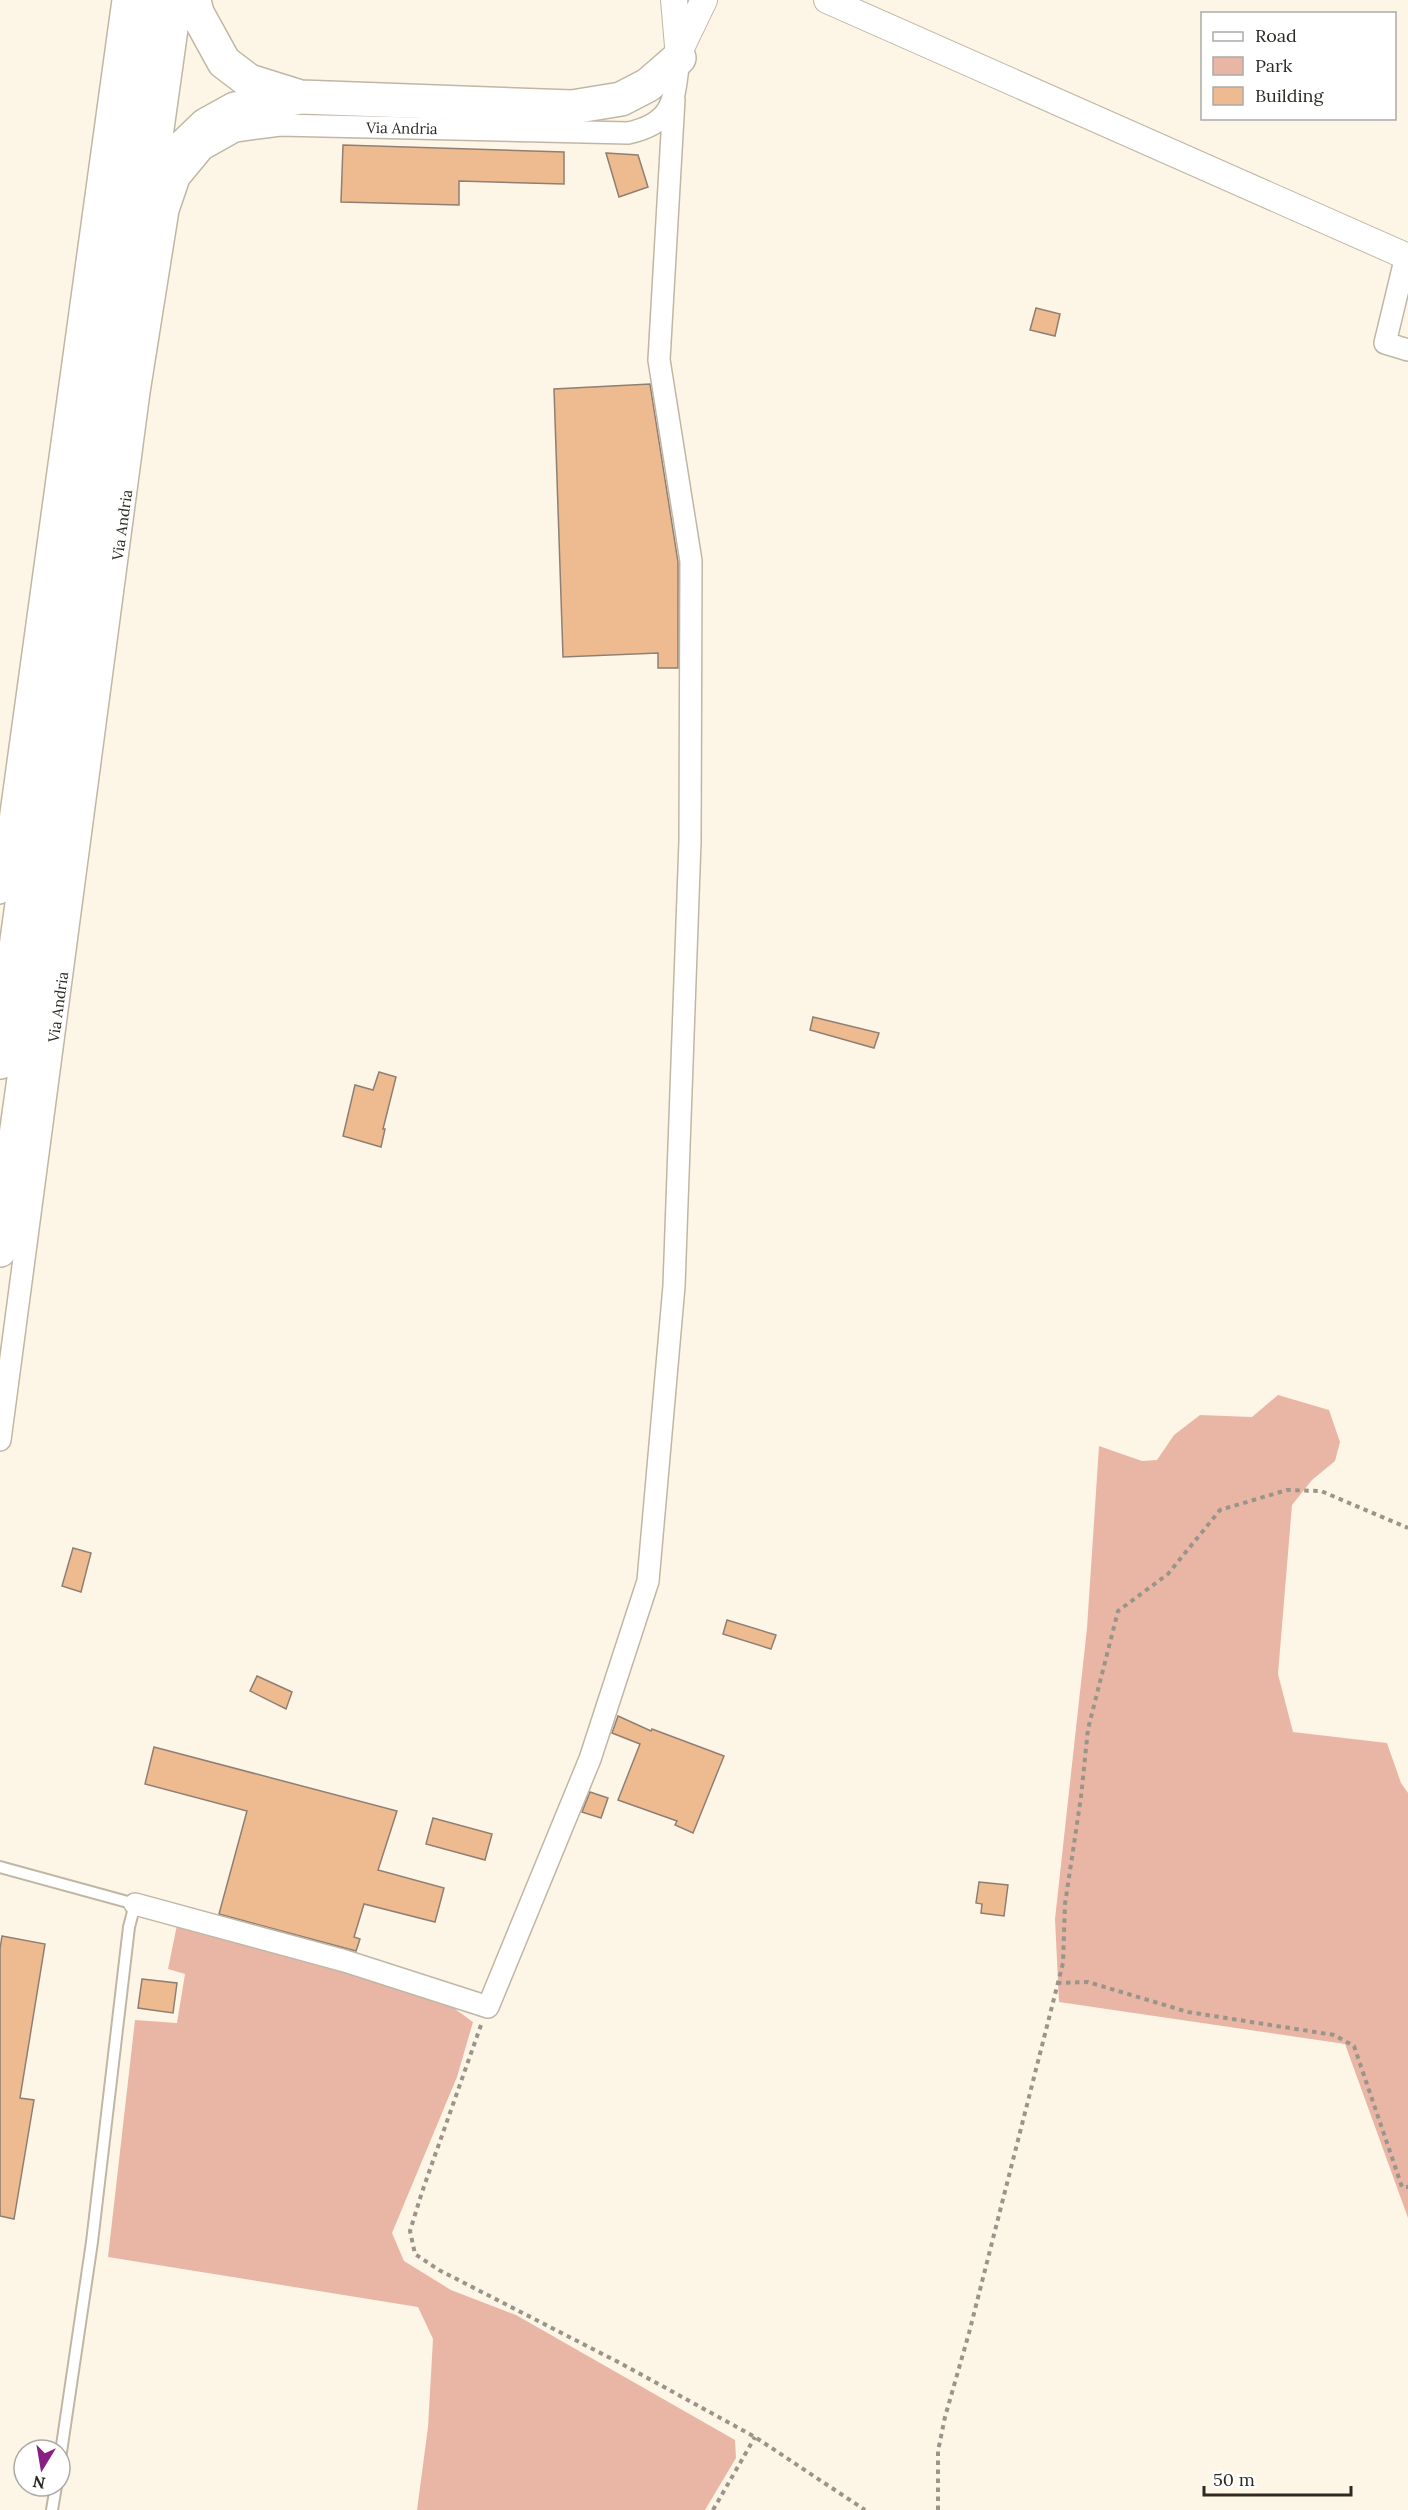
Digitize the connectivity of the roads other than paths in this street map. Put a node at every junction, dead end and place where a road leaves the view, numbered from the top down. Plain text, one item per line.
1 (123, 0) edge
2 (148, 0) edge
3 (175, 0) edge
4 (194, 0) edge
5 (674, 0) edge
6 (704, 0) edge
7 (827, 0) edge
8 (679, 54) junction
9 (301, 97) junction
10 (674, 99) junction
11 (1407, 257) edge
12 (132, 308) junction
13 (1408, 350) edge
14 (0, 893) edge
15 (0, 1062) edge
16 (0, 1250) edge
17 (0, 1440) edge
18 (0, 1867) edge
19 (135, 1904) junction
20 (63, 2438) edge

1 - 14 street
2 - 15 highway
3 - 12 highway
4 - 9 highway
5 - 8 street
6 - 8 street
7 - 11 street
8 - 9 highway
8 - 10 street, Via Andria
9 - 12 highway
10 - 17 street, Via Andria
10 - 19 street
11 - 13 street
12 - 16 highway
18 - 19 lane
19 - 20 lane

